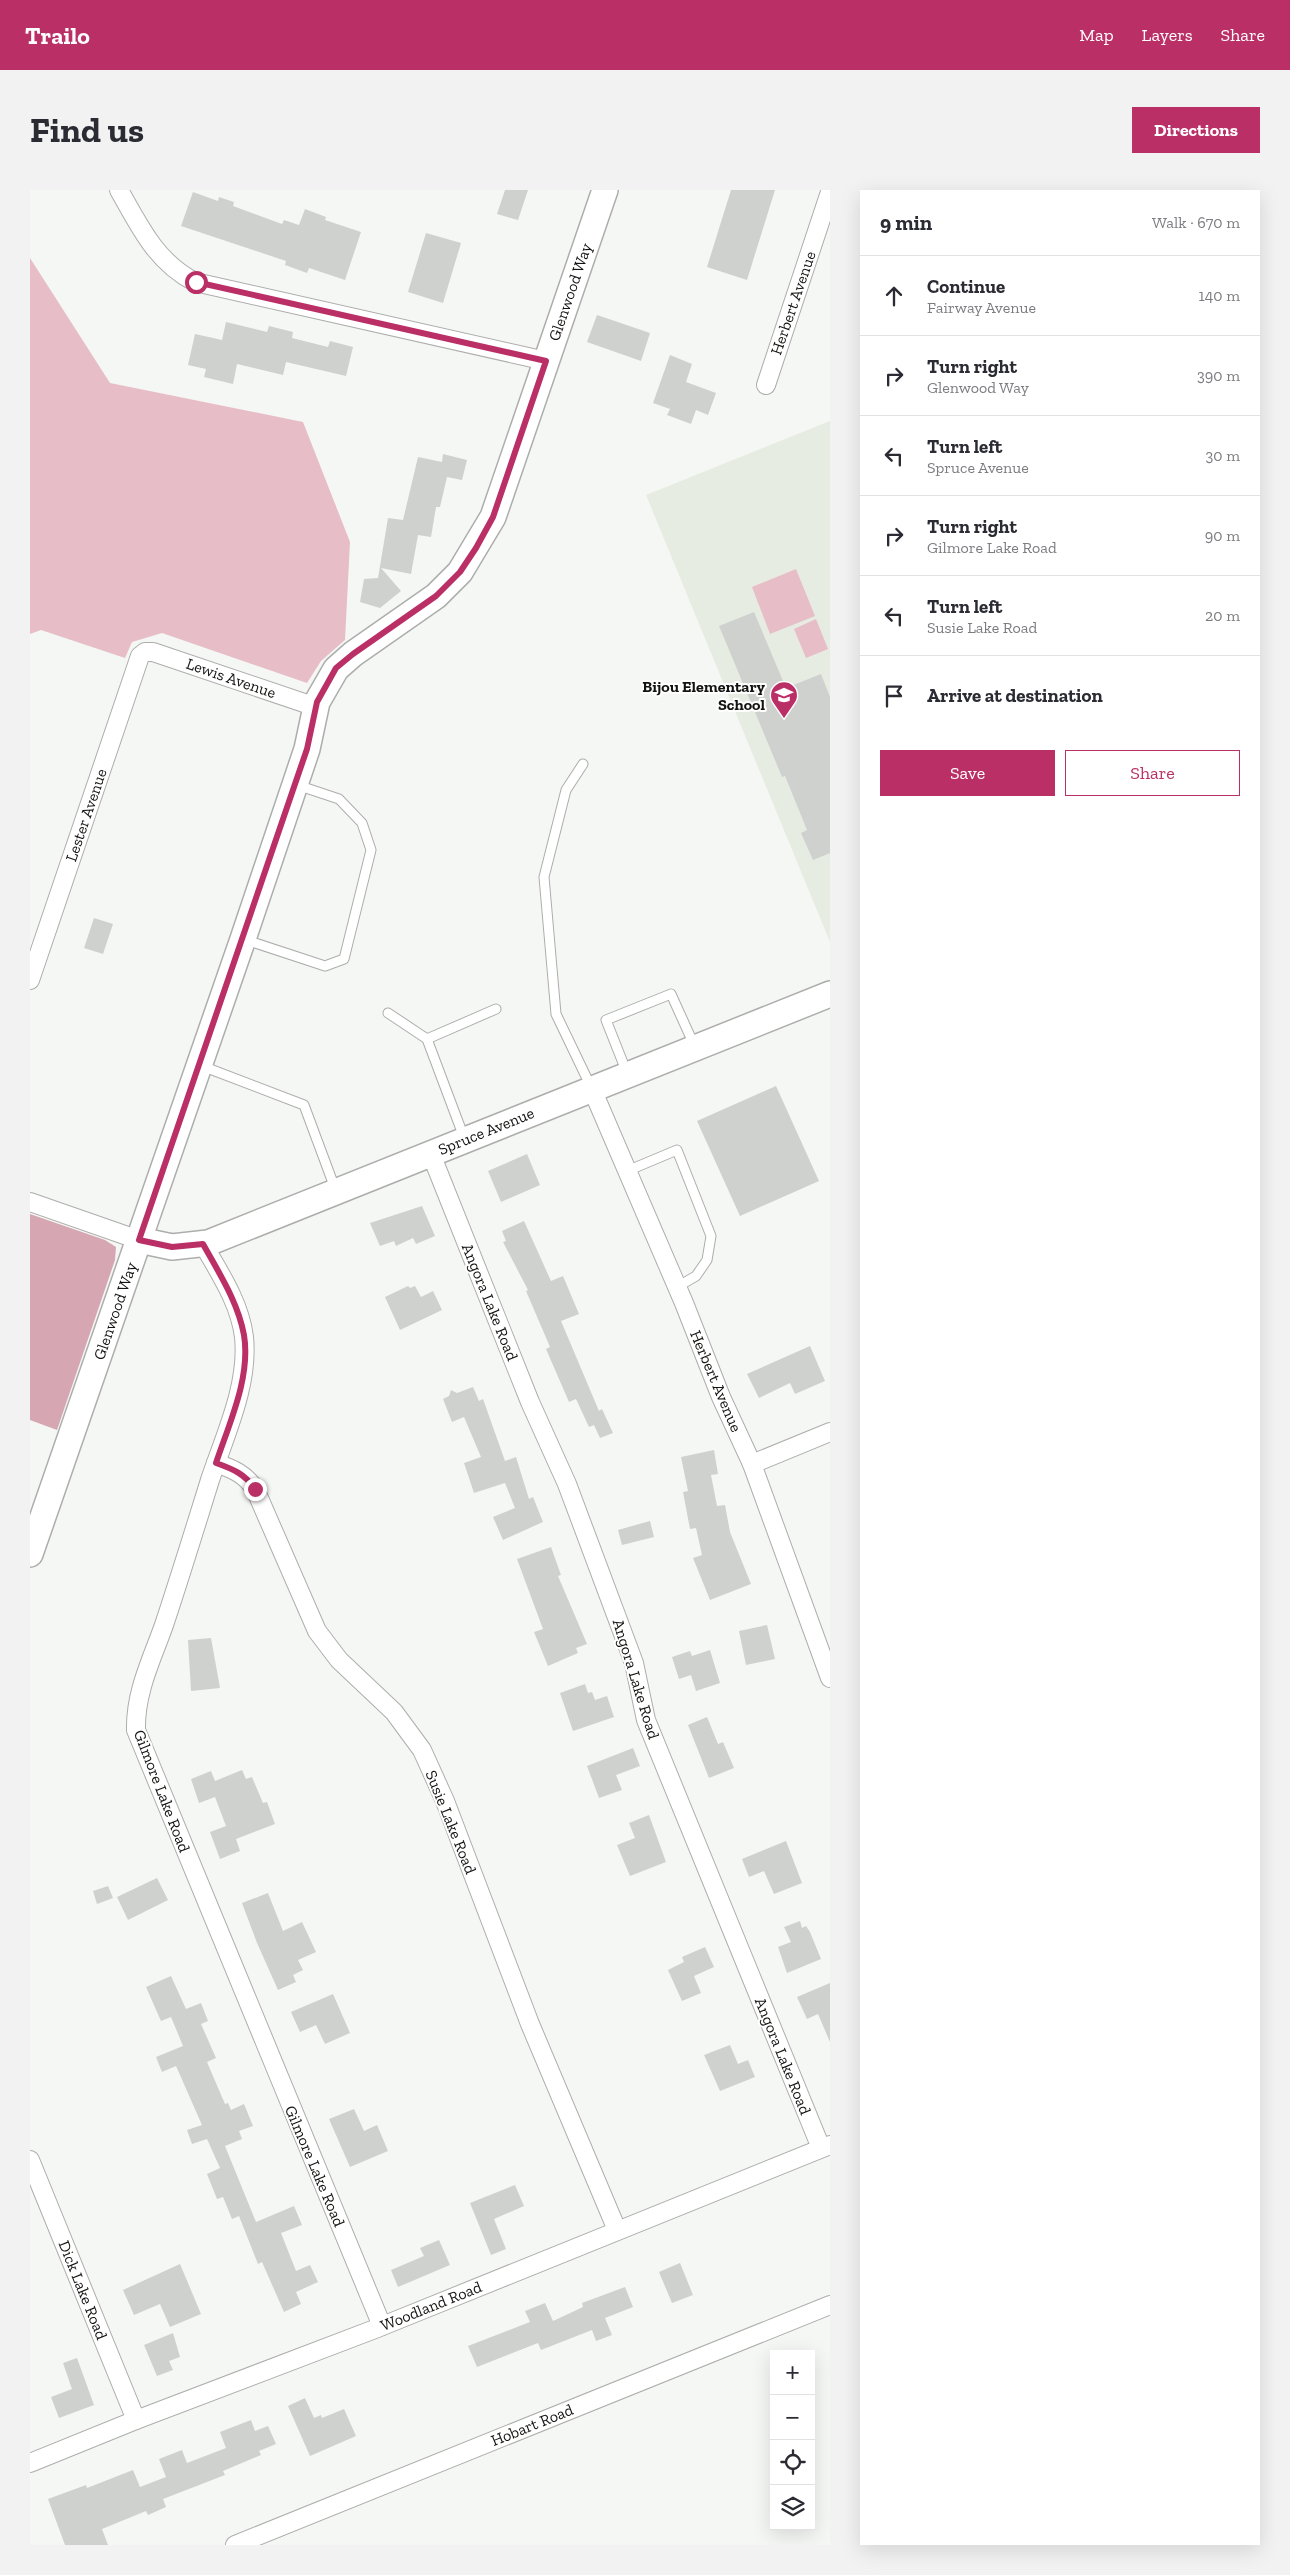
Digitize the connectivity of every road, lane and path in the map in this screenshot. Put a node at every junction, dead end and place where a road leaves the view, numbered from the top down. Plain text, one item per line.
1 (119, 190) edge
2 (605, 190) edge
3 (830, 192) edge
4 (546, 361) junction
5 (766, 385) dead end
6 (145, 652) joint
7 (316, 707) junction
8 (583, 764) dead end
9 (295, 784) junction
10 (243, 939) junction
11 (30, 980) edge
12 (830, 994) edge
13 (496, 1009) dead end
14 (388, 1013) dead end
15 (427, 1039) junction
16 (695, 1048) junction
17 (200, 1065) junction
18 (628, 1075) junction
19 (592, 1089) junction
20 (465, 1140) junction
21 (431, 1154) junction
22 (627, 1171) junction
23 (336, 1192) junction
24 (30, 1202) edge
25 (139, 1240) junction
26 (203, 1244) junction
27 (677, 1287) junction
28 (830, 1432) edge
29 (216, 1463) junction
30 (752, 1464) junction
31 (30, 1554) edge
32 (830, 1678) edge
33 (825, 2147) edge
34 (30, 2160) edge
35 (617, 2230) junction
36 (830, 2305) edge
37 (382, 2326) junction
38 (136, 2420) junction
39 (30, 2463) edge
40 (235, 2545) edge

1 - 4 street
2 - 4 street, Glenwood Way
3 - 5 street, Herbert Avenue
4 - 7 street, Glenwood Way
6 - 7 street, Lewis Avenue
6 - 11 street, Lester Avenue
7 - 9 street, Glenwood Way
8 - 19 lane
9 - 10 street, Glenwood Way
9 - 10 lane
10 - 17 street, Glenwood Way
12 - 16 street, Spruce Avenue
13 - 15 lane
14 - 15 lane
15 - 20 lane
16 - 18 street, Spruce Avenue
16 - 18 lane
17 - 23 lane
17 - 25 street, Glenwood Way
18 - 19 street, Spruce Avenue
19 - 20 street, Spruce Avenue
19 - 22 street, Herbert Avenue
20 - 21 street, Spruce Avenue
21 - 23 street, Spruce Avenue
21 - 33 street, Angora Lake Road
22 - 27 street, Herbert Avenue
22 - 27 lane
23 - 26 street, Spruce Avenue
24 - 25 street
25 - 26 street, Spruce Avenue
25 - 31 street, Glenwood Way
26 - 29 street, Gilmore Lake Road
27 - 30 street, Herbert Avenue
28 - 30 street
29 - 35 street, Susie Lake Road
29 - 37 street, Gilmore Lake Road
30 - 32 street, Herbert Avenue
33 - 35 street, Woodland Road
34 - 38 street, Dick Lake Road
35 - 37 street, Woodland Road
36 - 40 street, Hobart Road
37 - 38 street, Woodland Road
38 - 39 street, Woodland Road

